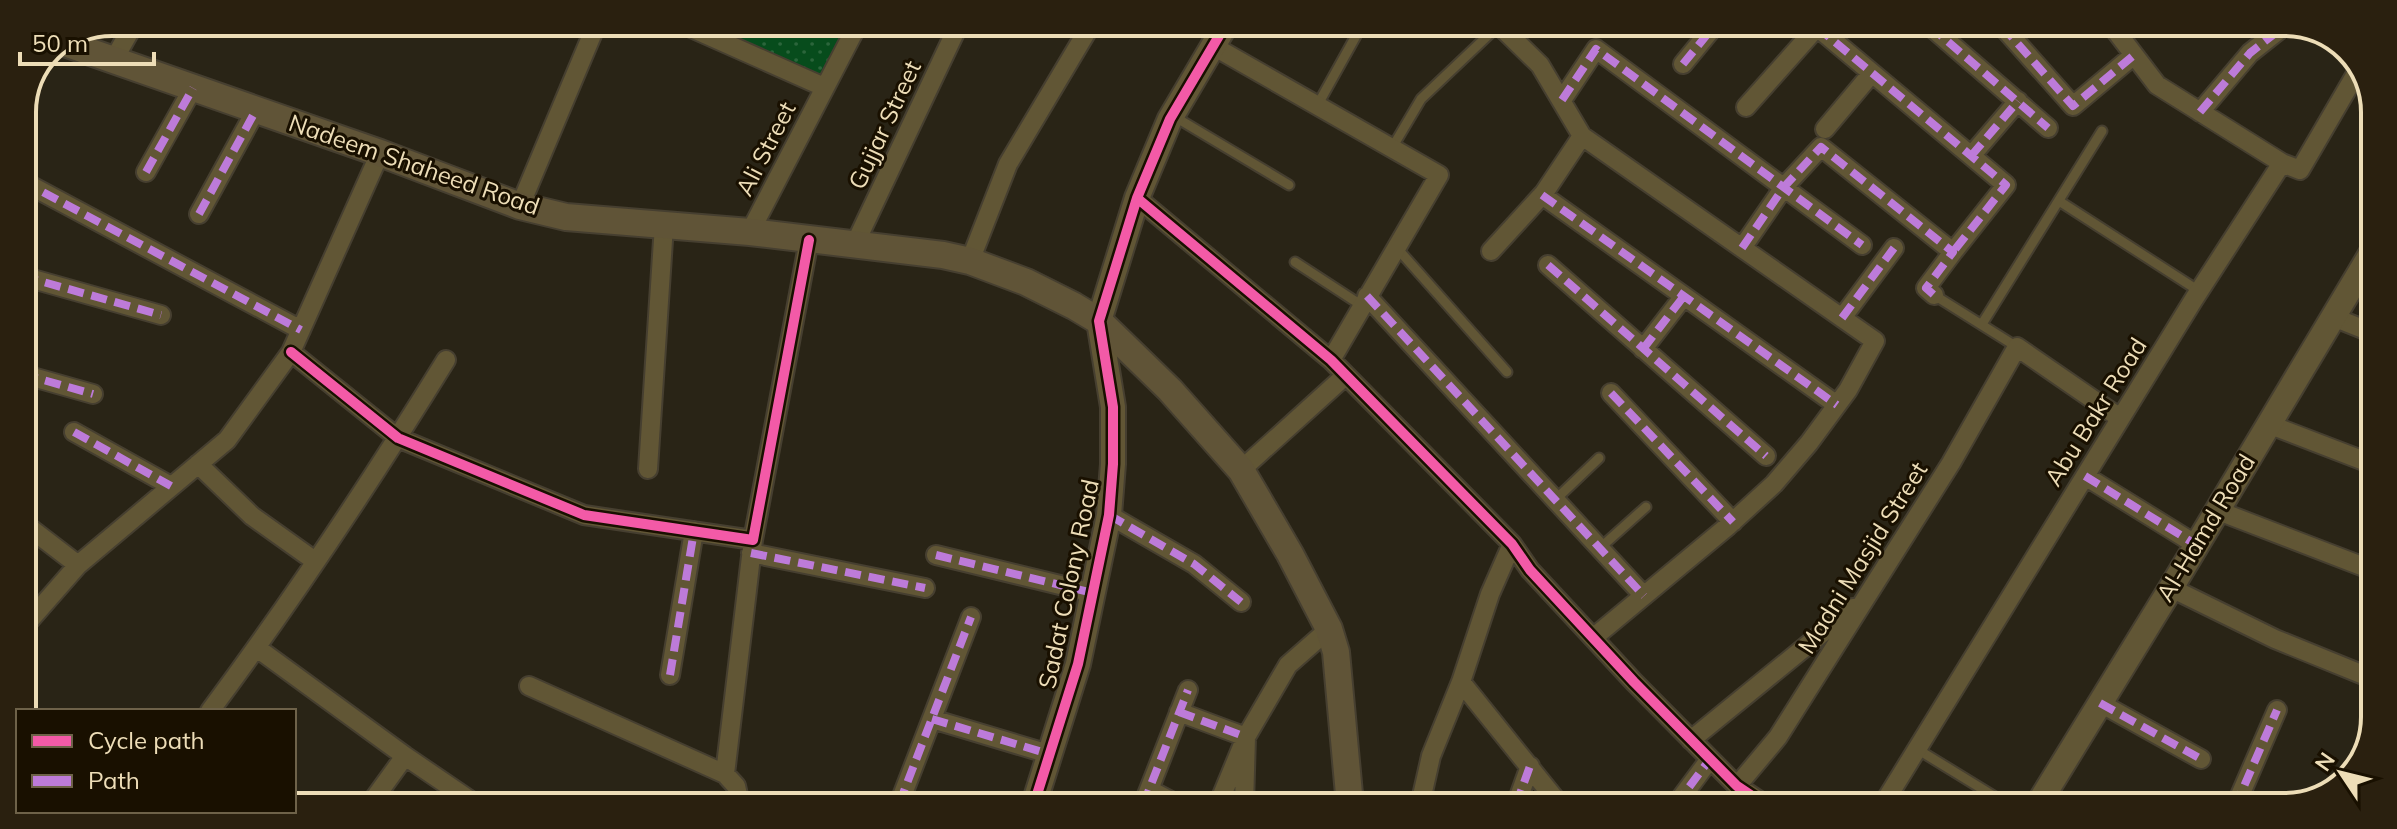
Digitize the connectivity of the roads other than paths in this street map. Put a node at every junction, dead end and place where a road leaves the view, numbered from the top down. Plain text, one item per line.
1 (127, 36) edge
2 (592, 36) edge
3 (709, 36) edge
4 (852, 36) edge
5 (953, 36) edge
6 (1084, 36) edge
7 (1219, 36) edge
8 (1356, 36) edge
9 (1487, 36) edge
10 (1510, 36) edge
11 (1706, 36) edge
12 (1809, 36) edge
13 (1829, 36) edge
14 (1942, 36) edge
15 (2011, 36) edge
16 (2120, 36) edge
17 (2272, 36) edge
18 (1213, 46) junction
19 (74, 47) edge
20 (2134, 55) junction
21 (113, 61) junction
22 (1683, 64) dead end
23 (1872, 73) junction
24 (2353, 79) edge
25 (824, 87) junction
26 (193, 88) junction
27 (1562, 100) junction
28 (2018, 101) junction
29 (1317, 106) junction
30 (1746, 107) dead end
31 (256, 110) junction
32 (2200, 112) junction
33 (1172, 115) junction
34 (2048, 128) dead end
35 (1825, 129) dead end
36 (2102, 131) dead end
37 (1582, 136) junction
38 (1392, 148) junction
39 (380, 153) junction
40 (1971, 156) junction
41 (2282, 163) junction
42 (146, 172) dead end
43 (1289, 185) dead end
44 (1784, 187) junction
45 (36, 188) edge
46 (1542, 195) junction
47 (1137, 198) junction
48 (2059, 201) junction
49 (520, 206) junction
50 (199, 214) dead end
51 (664, 225) junction
52 (750, 232) junction
53 (809, 240) junction
54 (1862, 245) dead end
55 (854, 246) junction
56 (1396, 247) junction
57 (1742, 248) junction
58 (1894, 248) dead end
59 (1491, 251) dead end
60 (1953, 252) junction
61 (970, 261) junction
62 (1295, 262) dead end
63 (1548, 265) dead end
64 (2361, 271) edge
65 (36, 280) edge
66 (2199, 291) junction
67 (1934, 295) joint
68 (1684, 296) junction
69 (1364, 300) junction
70 (161, 315) dead end
71 (2333, 317) junction
72 (1842, 318) junction
73 (1099, 321) junction
74 (1982, 324) junction
75 (2361, 328) edge
76 (301, 330) junction
77 (2017, 347) junction
78 (1643, 349) junction
79 (291, 352) junction
80 (446, 360) dead end
81 (1331, 360) junction
82 (1507, 372) dead end
83 (1345, 376) junction
84 (36, 378) edge
85 (1611, 393) dead end
86 (93, 394) dead end
87 (1837, 405) junction
88 (2120, 418) junction
89 (2268, 424) junction
90 (74, 432) dead end
91 (398, 438) junction
92 (1766, 456) dead end
93 (1599, 458) dead end
94 (2361, 460) edge
95 (198, 464) junction
96 (648, 469) dead end
97 (1241, 470) junction
98 (2085, 476) junction
99 (171, 486) junction
100 (1555, 500) junction
101 (1646, 507) dead end
102 (2216, 510) junction
103 (1109, 515) junction
104 (1733, 522) junction
105 (694, 531) junction
106 (36, 533) edge
107 (1512, 544) junction
108 (2195, 544) junction
109 (752, 547) junction
110 (1600, 548) junction
111 (936, 555) dead end
112 (315, 561) junction
113 (78, 565) junction
114 (2361, 566) edge
115 (925, 588) dead end
116 (2171, 588) junction
117 (1093, 593) junction
118 (1644, 596) junction
119 (1866, 598) junction
120 (1241, 602) dead end
121 (36, 613) edge
122 (971, 617) dead end
123 (1329, 629) junction
124 (1593, 638) junction
125 (257, 648) junction
126 (2361, 674) edge
127 (670, 675) dead end
128 (1461, 682) junction
129 (529, 686) dead end
130 (1188, 690) dead end
131 (2100, 703) junction
132 (211, 709) edge
133 (2277, 710) dead end
134 (1179, 712) junction
135 (932, 719) junction
136 (1246, 737) junction
137 (1691, 740) junction
138 (1917, 749) junction
139 (1049, 754) junction
140 (405, 756) junction
141 (1710, 759) junction
142 (2201, 759) dead end
143 (1530, 766) junction
144 (725, 774) junction
145 (1150, 785) junction
146 (1737, 786) junction
147 (378, 793) edge
148 (459, 793) edge
149 (738, 793) edge
150 (903, 793) edge
151 (1037, 793) edge
152 (1147, 793) edge
153 (1165, 793) edge
154 (1223, 793) edge
155 (1244, 793) edge
156 (1349, 793) edge
157 (1423, 793) edge
158 (1520, 793) edge
159 (1551, 793) edge
160 (1685, 793) edge
161 (1748, 793) edge
162 (1890, 793) edge
163 (1989, 793) edge
164 (2045, 793) edge
165 (2241, 793) edge

1 - 21 street
2 - 49 street
3 - 25 street, Ali Street
4 - 25 street, Ali Street
5 - 55 street, Gujjar Street
6 - 61 street
7 - 18 street
8 - 29 lane
9 - 38 lane
10 - 27 street
11 - 22 street
12 - 30 street
13 - 23 street
14 - 28 street
15 - 20 street
16 - 20 street
17 - 32 street
18 - 29 street
18 - 33 street
19 - 21 main road, Nadeem Shaheed Road
20 - 32 street
21 - 26 main road, Nadeem Shaheed Road
23 - 35 street
23 - 40 street
24 - 41 street
25 - 52 street, Ali Street
26 - 31 main road, Nadeem Shaheed Road
26 - 42 street
27 - 37 street
27 - 44 street
28 - 34 street
28 - 40 street
29 - 38 street
31 - 39 main road, Nadeem Shaheed Road
31 - 50 street
32 - 41 street
33 - 43 lane
33 - 47 street
36 - 48 lane
37 - 46 street
37 - 57 street
38 - 56 street
39 - 49 main road, Nadeem Shaheed Road
39 - 76 street
40 - 60 street
41 - 66 street, Abu Bakr Road
44 - 54 street
44 - 57 street
44 - 60 street
45 - 76 street
46 - 59 street
46 - 68 street
47 - 73 street
47 - 81 street
48 - 66 lane
48 - 74 lane
49 - 51 main road, Nadeem Shaheed Road
51 - 52 main road, Nadeem Shaheed Road
51 - 96 street
52 - 53 main road, Nadeem Shaheed Road
53 - 55 main road, Nadeem Shaheed Road
53 - 109 street
55 - 61 main road, Nadeem Shaheed Road
56 - 69 street
56 - 82 lane
57 - 72 street
58 - 72 street
60 - 67 street
61 - 73 main road, Nadeem Shaheed Road
62 - 69 lane
63 - 78 street
64 - 71 street, Al-Hamd Road
65 - 70 street
66 - 88 street, Abu Bakr Road
67 - 74 lane
68 - 78 street
68 - 87 street
69 - 81 street
69 - 100 street
71 - 75 street
71 - 89 street, Al-Hamd Road
72 - 87 street
73 - 97 main road, Nadeem Shaheed Road
73 - 103 street, Sadat Colony Road
74 - 77 lane
76 - 79 street
77 - 88 street
77 - 119 street, Madni Masjid Street
78 - 92 street
79 - 91 street
79 - 95 street
80 - 91 street
81 - 83 street
83 - 97 street
83 - 107 street
84 - 86 street
85 - 104 street
87 - 104 street
88 - 98 street, Abu Bakr Road
89 - 94 street
89 - 102 street, Al-Hamd Road
90 - 99 street
91 - 105 street
91 - 112 street
93 - 100 lane
95 - 99 street
95 - 112 street
97 - 123 main road, Nadeem Shaheed Road
98 - 108 street
98 - 138 street, Abu Bakr Road
99 - 113 street
100 - 110 street
101 - 110 lane
102 - 108 street, Al-Hamd Road
102 - 114 street
103 - 117 street, Sadat Colony Road
103 - 120 street
104 - 118 street
105 - 109 street
105 - 127 street
106 - 113 street
107 - 124 street
107 - 128 street
108 - 116 street, Al-Hamd Road
109 - 115 street
109 - 144 street
110 - 118 street
111 - 117 street
112 - 125 street
113 - 121 street
116 - 126 street
116 - 131 street, Al-Hamd Road
117 - 139 street, Sadat Colony Road
118 - 124 street
119 - 137 street
119 - 146 street, Madni Masjid Street
122 - 135 street
123 - 136 street
123 - 156 main road, Nadeem Shaheed Road
124 - 137 street
125 - 132 street
125 - 140 street
128 - 143 street
128 - 157 street
129 - 144 street
130 - 134 street
131 - 142 street
131 - 164 street, Al-Hamd Road
133 - 165 street
134 - 136 street
134 - 145 street
135 - 139 street
135 - 150 street
136 - 154 street
136 - 155 street
137 - 141 street
138 - 162 street, Abu Bakr Road
138 - 163 lane
139 - 151 street, Sadat Colony Road
140 - 147 street
140 - 148 street
141 - 146 street
141 - 160 street
143 - 158 street
143 - 159 street
144 - 149 street
145 - 152 street
145 - 153 lane
146 - 161 street

